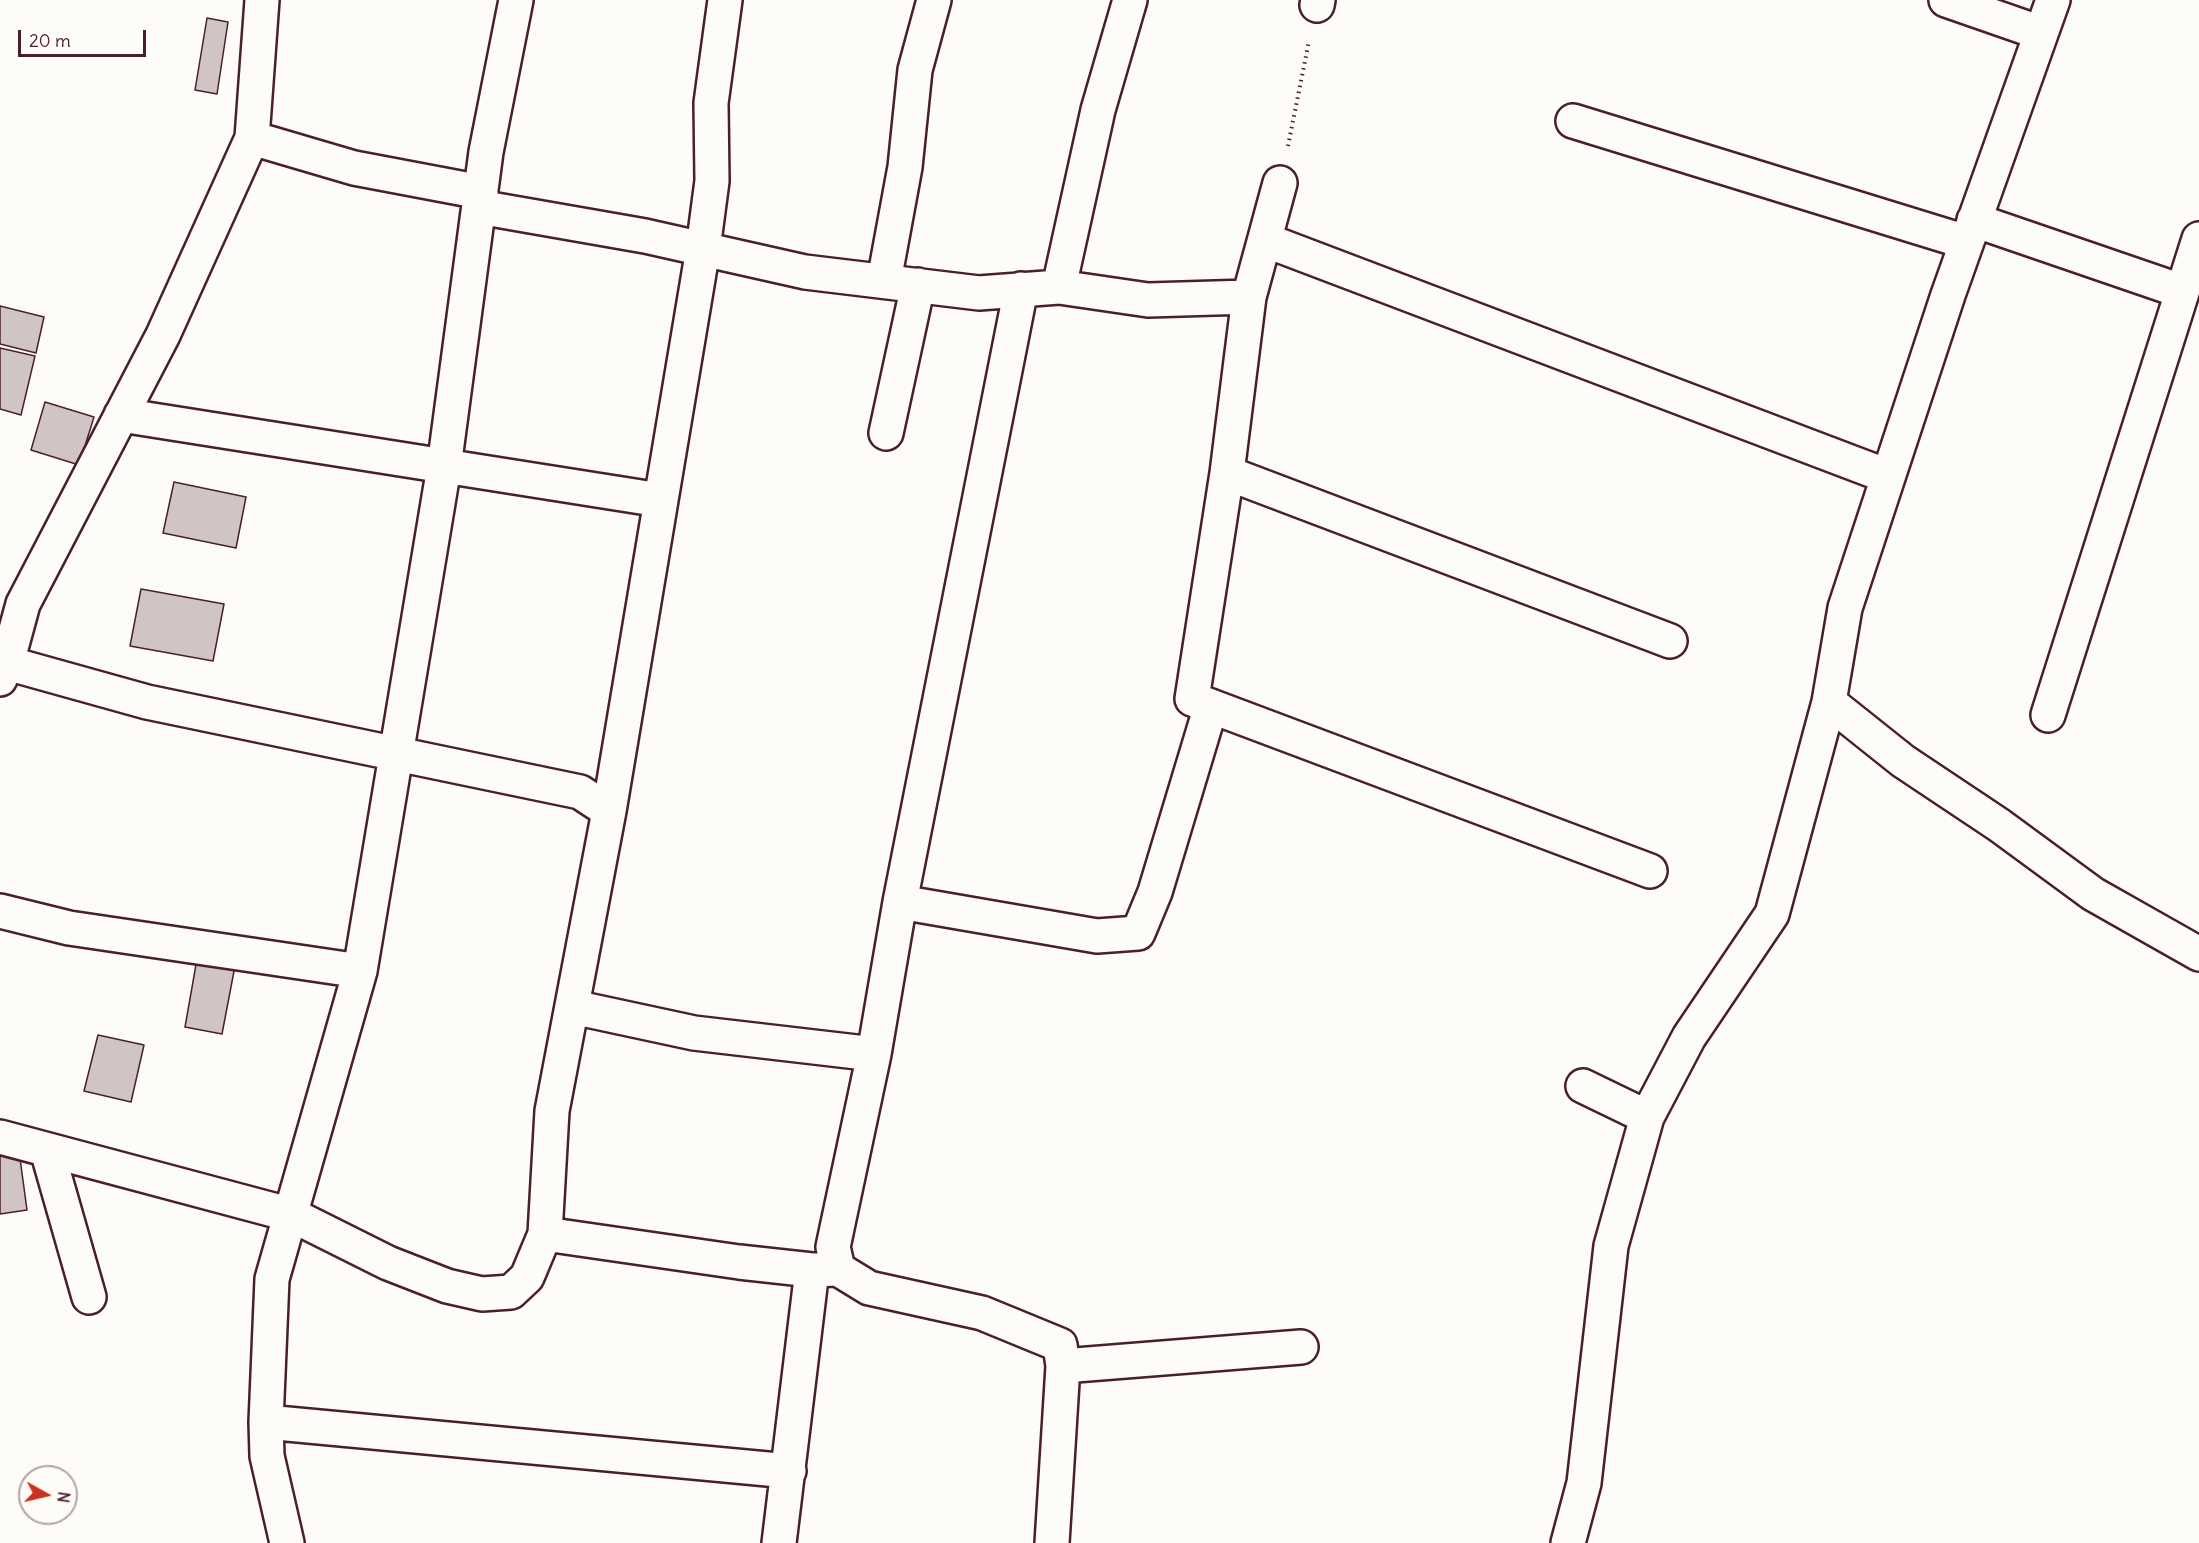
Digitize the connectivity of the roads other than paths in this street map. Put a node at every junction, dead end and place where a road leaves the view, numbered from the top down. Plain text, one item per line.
1 (262, 0) edge
2 (516, 0) edge
3 (725, 0) edge
4 (934, 0) edge
5 (1130, 0) edge
6 (1946, 0) edge
7 (2053, 0) edge
8 (2041, 33) junction
9 (1573, 121) dead end
10 (252, 138) junction
11 (1280, 183) road end
12 (480, 199) junction
13 (1970, 231) junction
14 (2199, 239) edge
15 (1264, 240) junction
16 (703, 249) junction
17 (884, 281) junction
18 (918, 285) junction
19 (1059, 287) junction
20 (1021, 289) junction
21 (2181, 291) junction
22 (1249, 297) junction
23 (121, 415) junction
24 (886, 433) dead end
25 (444, 467) junction
26 (1227, 473) junction
27 (1887, 476) junction
28 (660, 500) junction
29 (1670, 641) dead end
30 (4, 671) edge
31 (1828, 702) junction
32 (1211, 706) junction
33 (2048, 715) dead end
34 (396, 753) junction
35 (609, 811) junction
36 (1650, 871) dead end
37 (900, 902) junction
38 (0, 911) edge
39 (2199, 954) edge
40 (360, 971) junction
41 (573, 1008) junction
42 (874, 1054) junction
43 (1583, 1086) dead end
44 (1647, 1117) junction
45 (0, 1137) edge
46 (47, 1150) junction
47 (292, 1215) junction
48 (544, 1234) junction
49 (825, 1270) junction
50 (89, 1297) dead end
51 (1300, 1347) dead end
52 (1063, 1366) junction
53 (266, 1422) junction
54 (789, 1472) junction
55 (287, 1543) edge
56 (779, 1543) edge
57 (1052, 1543) edge
58 (1568, 1543) edge

1 - 10 street
2 - 12 street
3 - 16 street
4 - 17 street
5 - 19 street
6 - 8 street
7 - 8 street
8 - 13 street
9 - 13 street
10 - 12 street
10 - 23 street
11 - 15 street
12 - 16 street
12 - 25 street
13 - 21 street
13 - 27 street
14 - 21 street
15 - 22 street
15 - 27 street
16 - 17 street
16 - 28 street
17 - 18 street
18 - 20 street
18 - 24 street
19 - 20 street
19 - 22 street
20 - 37 street
21 - 33 street
22 - 26 street
23 - 25 street
23 - 30 street
25 - 28 street
25 - 34 street
26 - 29 street
26 - 32 street
27 - 31 street
28 - 35 street
30 - 34 street
31 - 39 street
31 - 44 street
32 - 36 street
32 - 37 street
34 - 35 street
34 - 40 street
35 - 41 street
37 - 42 street
38 - 40 street
40 - 47 street
41 - 42 street
41 - 48 street
42 - 49 street
43 - 44 street
44 - 58 street
45 - 46 street
46 - 47 street
46 - 50 street
47 - 48 street
47 - 53 street
48 - 49 street
49 - 52 street
49 - 54 street
51 - 52 street
52 - 57 street
53 - 54 street
53 - 55 street
54 - 56 street

